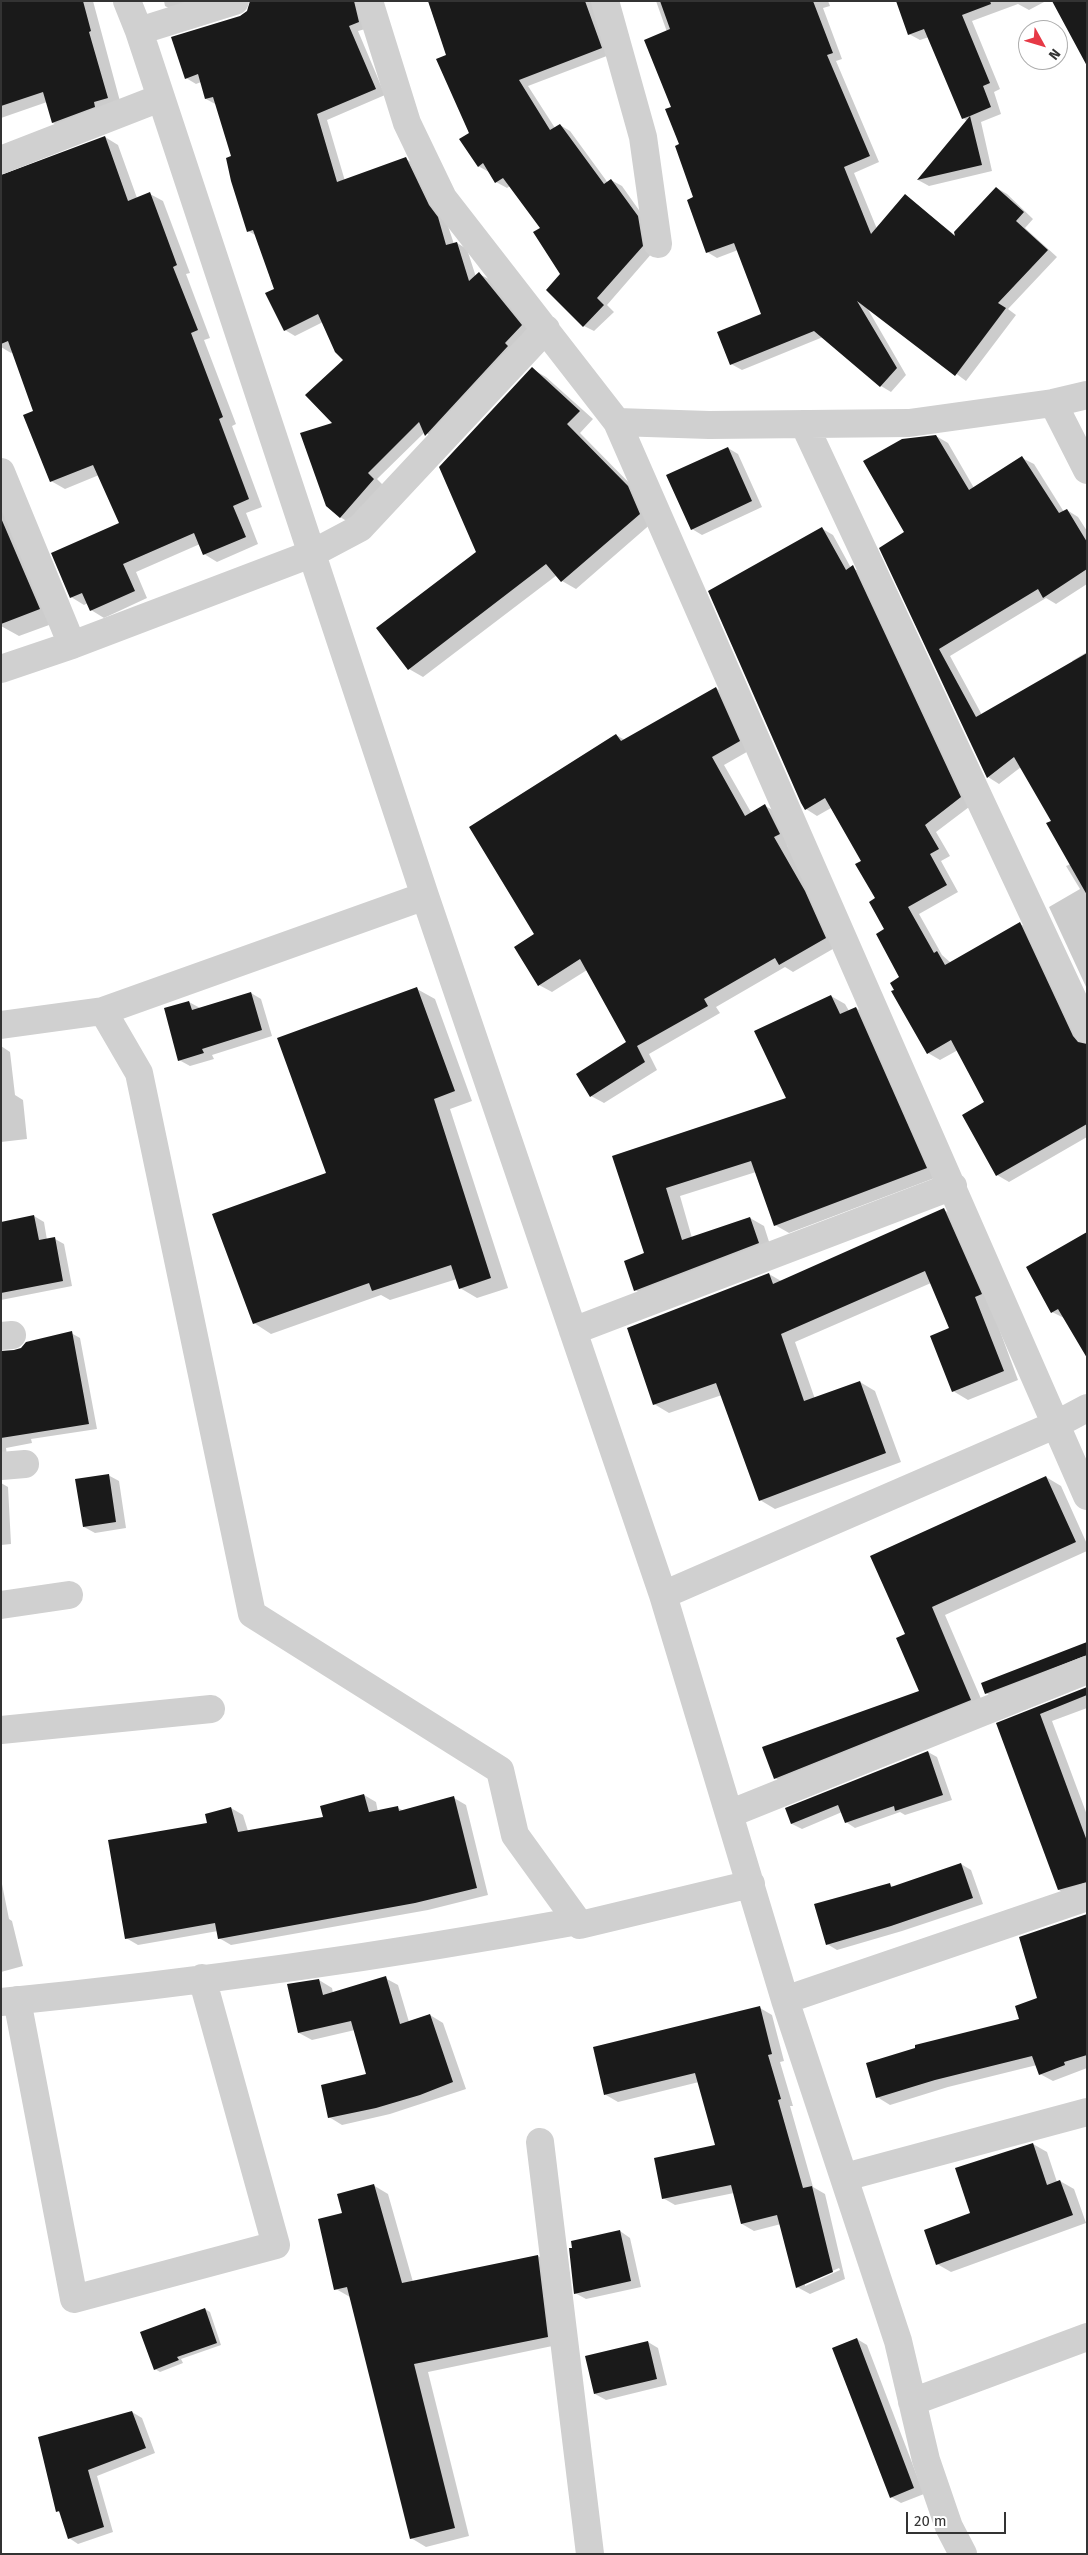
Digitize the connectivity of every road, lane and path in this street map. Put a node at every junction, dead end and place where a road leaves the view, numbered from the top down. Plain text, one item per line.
1 (127, 1) edge
2 (235, 1) edge
3 (369, 1) edge
4 (605, 1) edge
5 (139, 32) junction
6 (160, 98) junction
7 (1, 160) edge
8 (658, 244) dead end
9 (546, 329) junction
10 (1087, 395) edge
11 (1053, 402) junction
12 (617, 422) junction
13 (804, 424) junction
14 (1087, 470) edge
15 (1, 472) edge
16 (311, 554) junction
17 (72, 645) junction
18 (1, 669) edge
19 (424, 896) junction
20 (103, 1011) junction
21 (1, 1025) edge
22 (1087, 1029) edge
23 (953, 1186) junction
24 (573, 1331) junction
25 (1087, 1408) edge
26 (1057, 1424) junction
27 (1087, 1496) edge
28 (69, 1595) dead end
29 (664, 1596) junction
30 (1, 1605) edge
31 (1087, 1670) edge
32 (211, 1710) dead end
33 (1, 1730) edge
34 (729, 1814) junction
35 (751, 1884) junction
36 (1087, 1897) edge
37 (578, 1921) junction
38 (202, 1978) junction
39 (785, 2000) junction
40 (9, 2001) edge
41 (1087, 2112) edge
42 (540, 2142) dead end
43 (845, 2177) junction
44 (1087, 2337) edge
45 (912, 2402) junction
46 (590, 2554) edge
47 (963, 2554) edge

1 - 5 street
2 - 5 street
3 - 9 street
4 - 8 street
5 - 6 street
6 - 7 street
6 - 16 street
9 - 12 street
9 - 16 street
10 - 11 street
11 - 13 street
11 - 14 street
12 - 13 street
12 - 23 street
13 - 22 street
15 - 17 street
16 - 17 street
16 - 19 street
17 - 18 street
19 - 20 street
19 - 24 street
20 - 21 street
20 - 37 street
23 - 24 street
23 - 26 street
24 - 29 street
25 - 26 street
26 - 27 street
26 - 29 street
28 - 30 street
29 - 34 street
31 - 34 street
32 - 33 street
34 - 35 street
35 - 37 street
35 - 39 street
36 - 39 street
37 - 38 street
38 - 40 street
38 - 40 street
39 - 43 street
41 - 43 street
42 - 46 street
43 - 45 street
44 - 45 street
45 - 47 street

